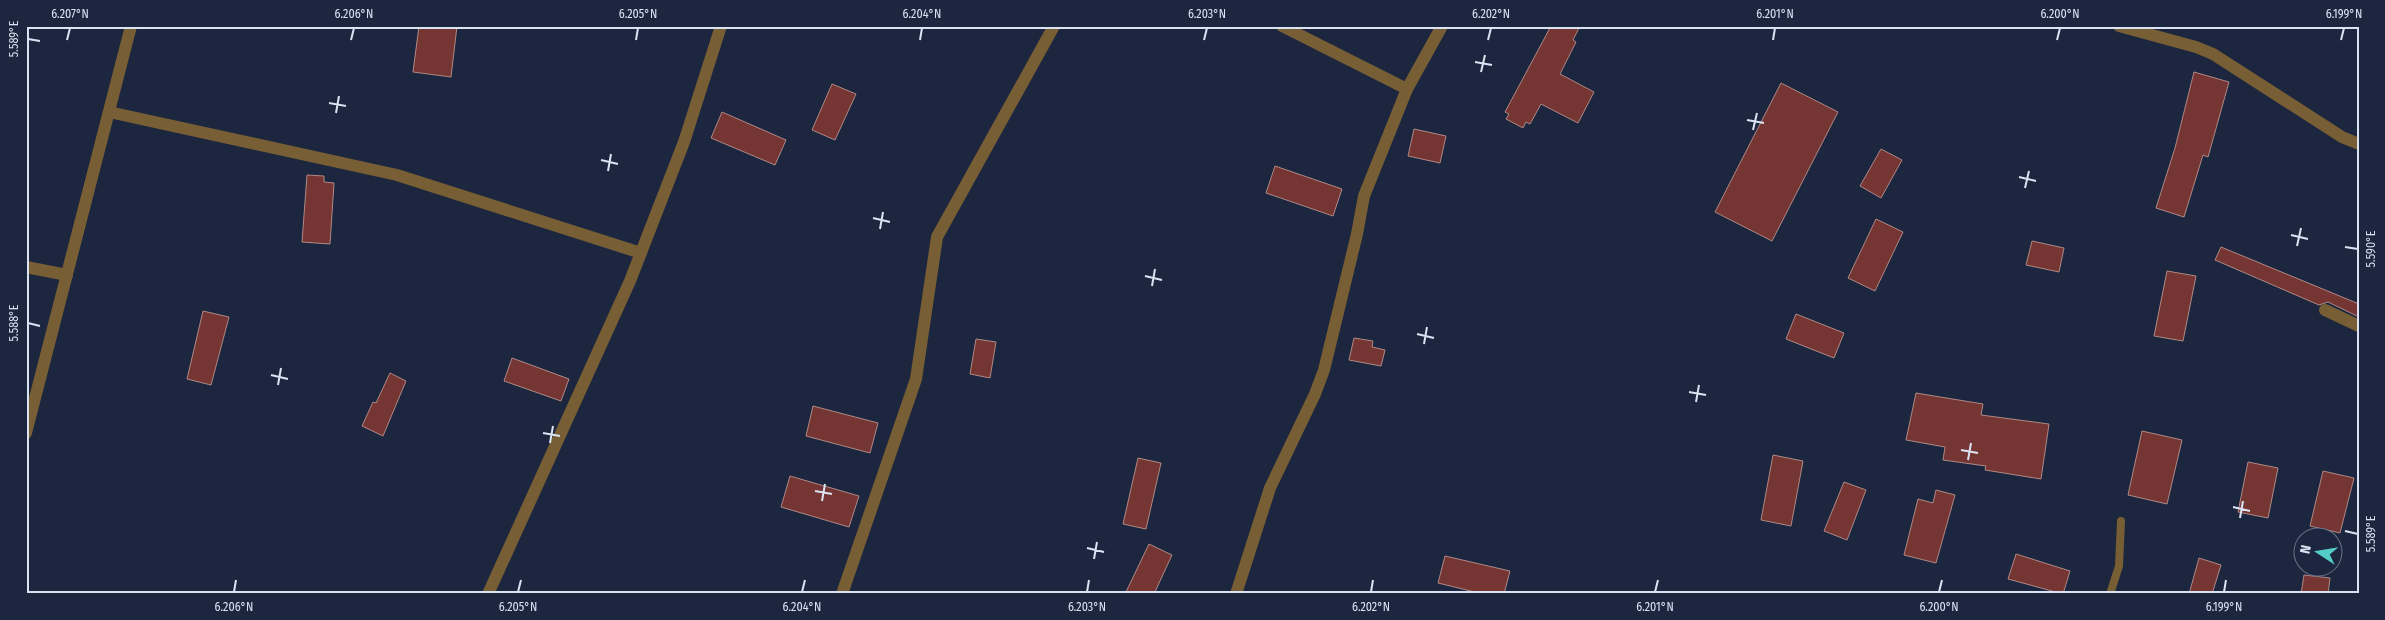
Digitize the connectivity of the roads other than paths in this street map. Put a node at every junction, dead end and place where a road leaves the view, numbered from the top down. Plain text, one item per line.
1 (131, 26) edge
2 (721, 26) edge
3 (1054, 26) edge
4 (1282, 26) edge
5 (1442, 26) edge
6 (2119, 26) edge
7 (1407, 89) junction
8 (109, 112) junction
9 (2359, 144) edge
10 (641, 254) junction
11 (26, 267) edge
12 (67, 275) junction
13 (2325, 310) dead end
14 (2359, 326) edge
15 (26, 433) edge
16 (2121, 521) dead end
17 (488, 594) edge
18 (842, 594) edge
19 (1236, 594) edge
20 (2110, 594) edge

1 - 8 street
2 - 10 street
3 - 18 street
4 - 7 street
5 - 7 street
6 - 9 street
7 - 19 street
8 - 10 street
8 - 12 street
10 - 17 street
11 - 12 street
12 - 15 street
13 - 14 street
16 - 20 lane

